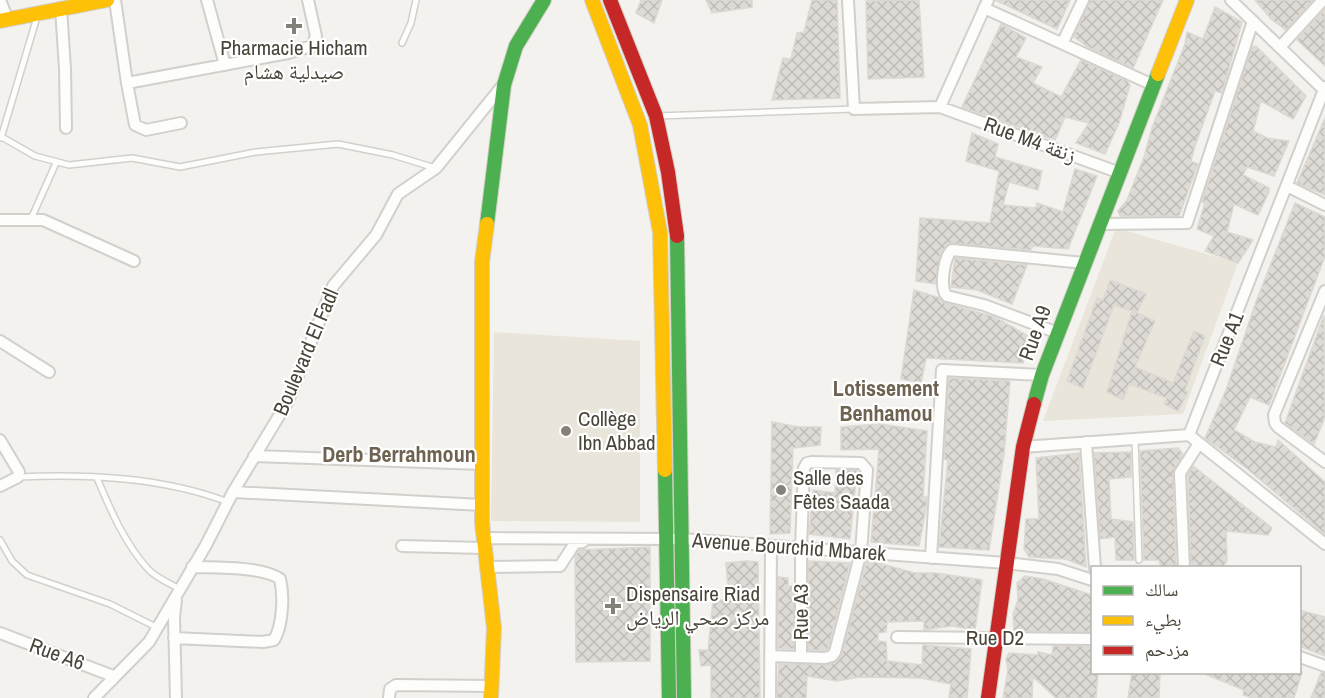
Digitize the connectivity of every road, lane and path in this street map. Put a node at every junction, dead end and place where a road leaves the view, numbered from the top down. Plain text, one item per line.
1 (0, 0) edge
2 (107, 0) edge
3 (115, 0) edge
4 (207, 0) edge
5 (308, 0) edge
6 (416, 0) edge
7 (544, 0) edge
8 (592, 0) edge
9 (610, 0) edge
10 (848, 0) edge
11 (1083, 0) edge
12 (1187, 0) edge
13 (1231, 0) edge
14 (1323, 0) edge
15 (986, 4) edge
16 (61, 8) junction
17 (38, 13) junction
18 (4, 20) edge
19 (1253, 21) junction
20 (1063, 42) junction
21 (402, 43) dead end
22 (1280, 46) junction
23 (225, 65) junction
24 (127, 83) junction
25 (504, 85) junction
26 (1153, 85) junction
27 (1324, 89) edge
28 (940, 107) junction
29 (854, 109) junction
30 (656, 116) junction
31 (182, 123) dead end
32 (66, 128) dead end
33 (0, 138) edge
34 (56, 163) junction
35 (436, 168) junction
36 (1120, 173) junction
37 (1287, 186) junction
38 (1325, 205) edge
39 (31, 219) junction
40 (0, 220) edge
41 (1100, 224) junction
42 (134, 261) dead end
43 (1084, 263) junction
44 (1325, 291) edge
45 (1058, 333) junction
46 (0, 341) edge
47 (50, 372) dead end
48 (1042, 375) junction
49 (1189, 435) junction
50 (1135, 439) junction
51 (0, 440) edge
52 (1086, 442) junction
53 (1198, 445) junction
54 (1325, 446) edge
55 (1023, 447) junction
56 (254, 456) junction
57 (1322, 460) edge
58 (483, 464) junction
59 (18, 477) junction
60 (97, 478) junction
61 (0, 486) edge
62 (230, 497) junction
63 (483, 505) junction
64 (682, 539) junction
65 (0, 540) edge
66 (667, 541) junction
67 (483, 543) junction
68 (1325, 544) edge
69 (402, 546) dead end
70 (771, 546) junction
71 (801, 548) junction
72 (861, 552) junction
73 (931, 558) junction
74 (1139, 560) dead end
75 (1006, 562) junction
76 (1095, 566) edge
77 (1185, 566) edge
78 (192, 567) junction
79 (486, 567) junction
80 (1091, 580) edge
81 (178, 591) junction
82 (158, 628) junction
83 (0, 633) edge
84 (897, 637) dead end
85 (174, 638) junction
86 (997, 638) junction
87 (1091, 639) edge
88 (770, 656) junction
89 (801, 657) junction
90 (1301, 658) edge
91 (1325, 666) edge
92 (113, 676) junction
93 (492, 692) edge
94 (94, 698) edge
95 (176, 698) edge
96 (389, 698) edge
97 (669, 698) edge
98 (684, 698) edge
99 (770, 698) edge
100 (988, 698) edge

1 - 18 street
2 - 16 street
3 - 24 street
4 - 23 street
5 - 23 street
6 - 21 lane
7 - 25 street
8 - 66 street
9 - 30 street
10 - 29 street
11 - 20 street
12 - 26 street, Rue A9
13 - 19 street
14 - 22 street
15 - 20 street
15 - 28 street
16 - 17 street
16 - 32 street
17 - 18 street
17 - 33 lane
19 - 22 street
19 - 41 street
20 - 26 street
22 - 27 street
23 - 24 street
24 - 31 street
25 - 35 street, Boulevard El Fadl
25 - 58 street
26 - 36 street, Rue A9
27 - 37 street, Rue A1
28 - 29 street
28 - 36 street, Rue M4 زنقة
29 - 30 lane
30 - 64 street
33 - 34 lane
34 - 35 lane
34 - 39 lane
35 - 56 street, Boulevard El Fadl
36 - 41 street, Rue A9
37 - 38 street
37 - 49 street, Rue A1
39 - 40 street
39 - 42 street
41 - 43 street, Rue A9
43 - 45 street, Rue A9
43 - 45 street
44 - 57 street
45 - 48 street, Rue A9
46 - 47 street
48 - 55 street, Rue A9
48 - 73 street
49 - 50 street
49 - 53 street
50 - 52 street
50 - 74 lane
51 - 59 street
52 - 55 street
52 - 76 street
53 - 68 street
53 - 77 street
54 - 57 street
55 - 75 street, Rue A9
56 - 58 street
56 - 62 street, Boulevard El Fadl
58 - 63 street
59 - 60 lane
59 - 61 street
60 - 62 lane
60 - 81 lane
62 - 63 street
62 - 78 street, Boulevard El Fadl
63 - 67 street
64 - 66 street, Avenue Bourchid Mbarek
64 - 70 street, Avenue Bourchid Mbarek
64 - 98 street
65 - 82 lane
66 - 67 street, Avenue Bourchid Mbarek
66 - 79 street
66 - 97 street
67 - 69 street, Avenue Bourchid Mbarek
67 - 79 street
70 - 71 street, Avenue Bourchid Mbarek
70 - 88 street
71 - 72 street, Avenue Bourchid Mbarek
71 - 72 street, Rue A3
71 - 89 street, Rue A3
72 - 73 street, Avenue Bourchid Mbarek
72 - 89 street, Rue A3
73 - 75 street, Avenue Bourchid Mbarek
75 - 80 street, Avenue Bourchid Mbarek
75 - 86 street, Rue A9
78 - 81 street, Boulevard El Fadl
78 - 85 street
79 - 93 street
81 - 82 street, Boulevard El Fadl
81 - 85 street
82 - 92 street, Boulevard El Fadl
83 - 92 street, Rue A6
84 - 86 street, Rue D2
85 - 95 street
86 - 87 street, Rue D2
86 - 100 street, Rue A9
88 - 89 street
88 - 99 street
90 - 91 street
92 - 94 street, Boulevard El Fadl
93 - 96 street

